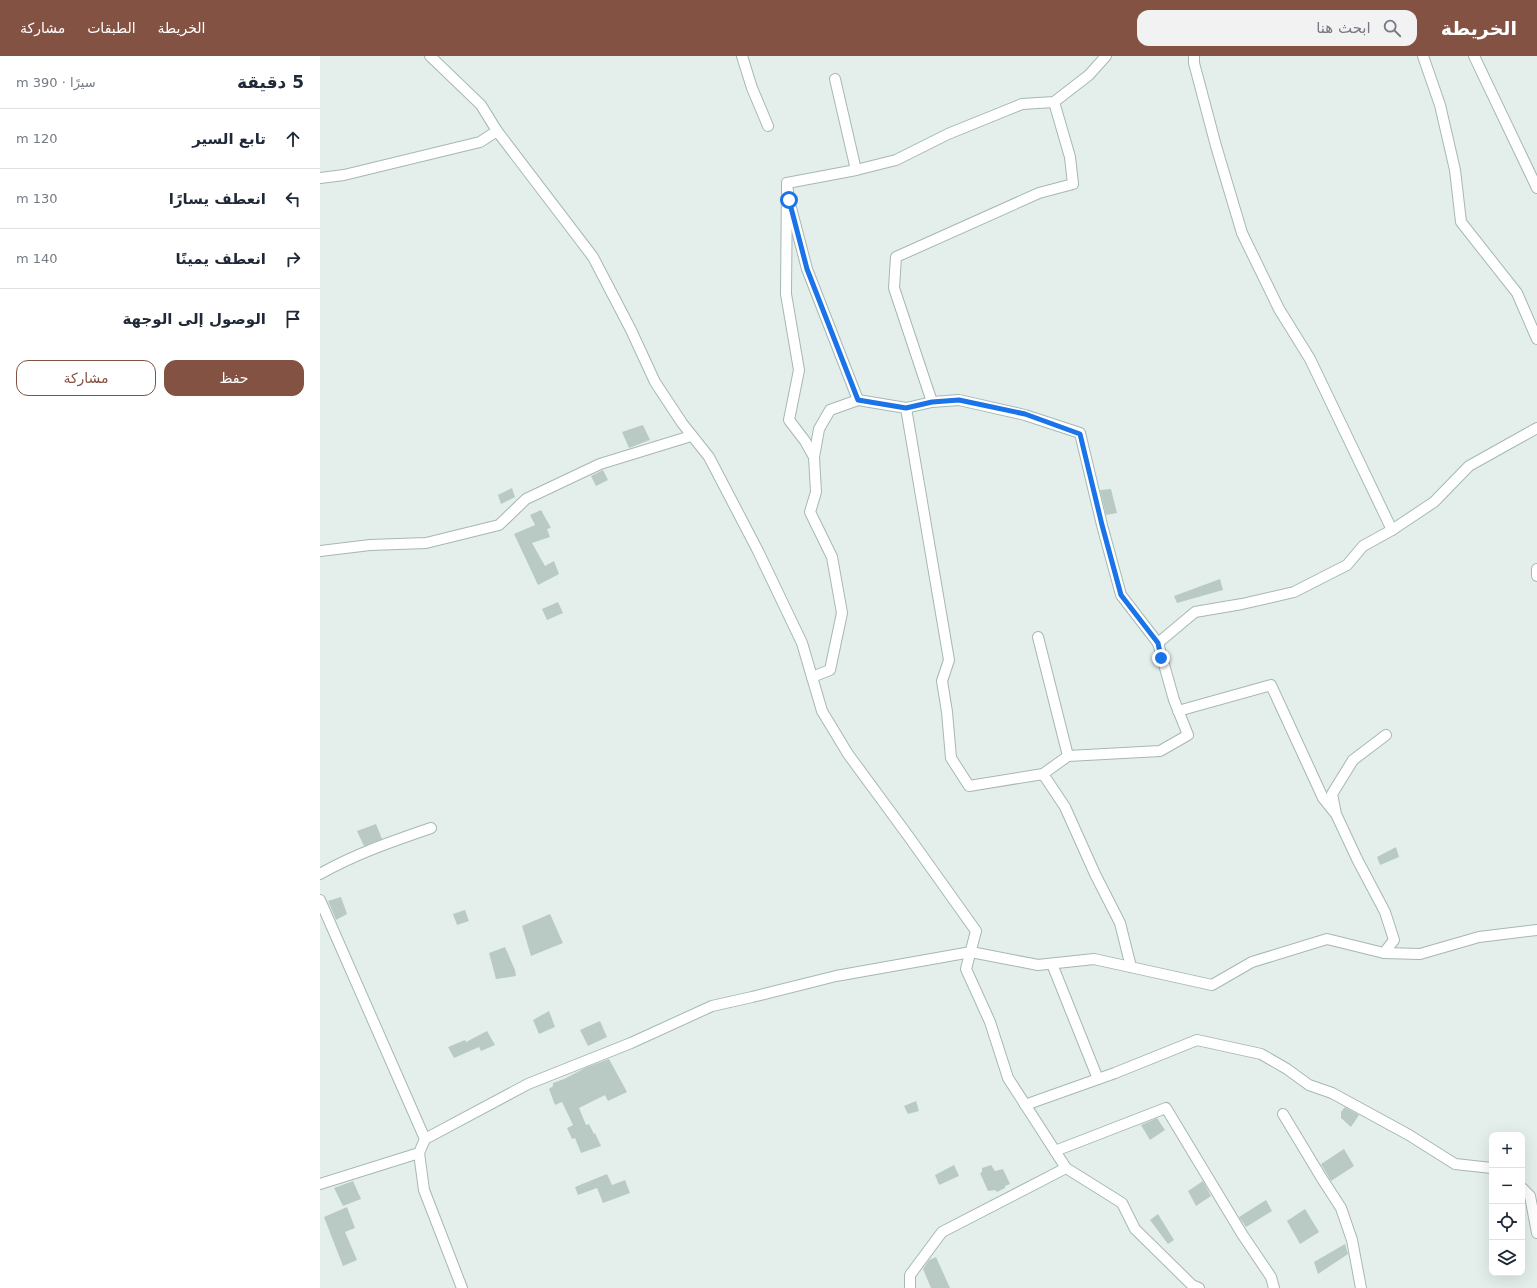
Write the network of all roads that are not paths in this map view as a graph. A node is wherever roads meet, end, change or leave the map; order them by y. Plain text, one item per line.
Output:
1 (430, 56) edge
2 (742, 56) edge
3 (1106, 56) edge
4 (1194, 56) edge
5 (1423, 56) edge
6 (1474, 56) edge
7 (835, 79) dead end
8 (1054, 102) junction
9 (768, 126) dead end
10 (497, 131) junction
11 (856, 170) junction
12 (320, 178) edge
13 (787, 184) junction
14 (1537, 188) edge
15 (1537, 339) edge
16 (858, 400) junction
17 (932, 402) junction
18 (906, 408) junction
19 (1537, 428) edge
20 (692, 436) junction
21 (814, 457) junction
22 (1392, 530) junction
23 (320, 552) edge
24 (1537, 568) edge
25 (1537, 576) edge
26 (1038, 638) dead end
27 (1158, 643) junction
28 (812, 677) junction
29 (1178, 711) junction
30 (1386, 735) dead end
31 (1068, 756) junction
32 (1043, 774) junction
33 (1336, 814) junction
34 (431, 828) dead end
35 (320, 874) edge
36 (320, 900) edge
37 (1537, 930) edge
38 (971, 952) junction
39 (1384, 953) junction
40 (1052, 964) junction
41 (1131, 967) junction
42 (1098, 1079) junction
43 (1025, 1105) junction
44 (1283, 1114) dead end
45 (425, 1139) junction
46 (1055, 1152) junction
47 (419, 1153) junction
48 (1066, 1168) junction
49 (1489, 1168) edge
50 (320, 1184) edge
51 (1525, 1191) edge
52 (1537, 1233) edge
53 (462, 1288) edge
54 (910, 1288) edge
55 (1199, 1288) edge
56 (1274, 1288) edge
57 (1361, 1288) edge

1 - 10 street
2 - 9 street
3 - 8 street
4 - 22 street
5 - 15 street
6 - 14 street
7 - 11 street
8 - 11 street
8 - 17 street
10 - 12 street
10 - 20 street
11 - 13 street
13 - 16 street
13 - 21 street
16 - 18 street
16 - 21 street
17 - 18 street
17 - 27 street
18 - 32 street
19 - 22 street
20 - 23 street
20 - 28 street
21 - 28 street
22 - 27 street
24 - 25 street
26 - 31 street
27 - 29 street
28 - 38 street
29 - 31 street
29 - 33 street
30 - 33 street
31 - 32 street
32 - 41 street
33 - 39 street
34 - 35 street
36 - 45 street
37 - 39 street
38 - 40 street
38 - 43 street
38 - 45 street
39 - 41 street
40 - 41 street
40 - 42 street
42 - 43 street
42 - 49 street
43 - 46 street
44 - 57 street
45 - 47 street
46 - 48 street
46 - 56 street
47 - 50 street
47 - 53 street
48 - 54 street
48 - 55 street
51 - 52 street

